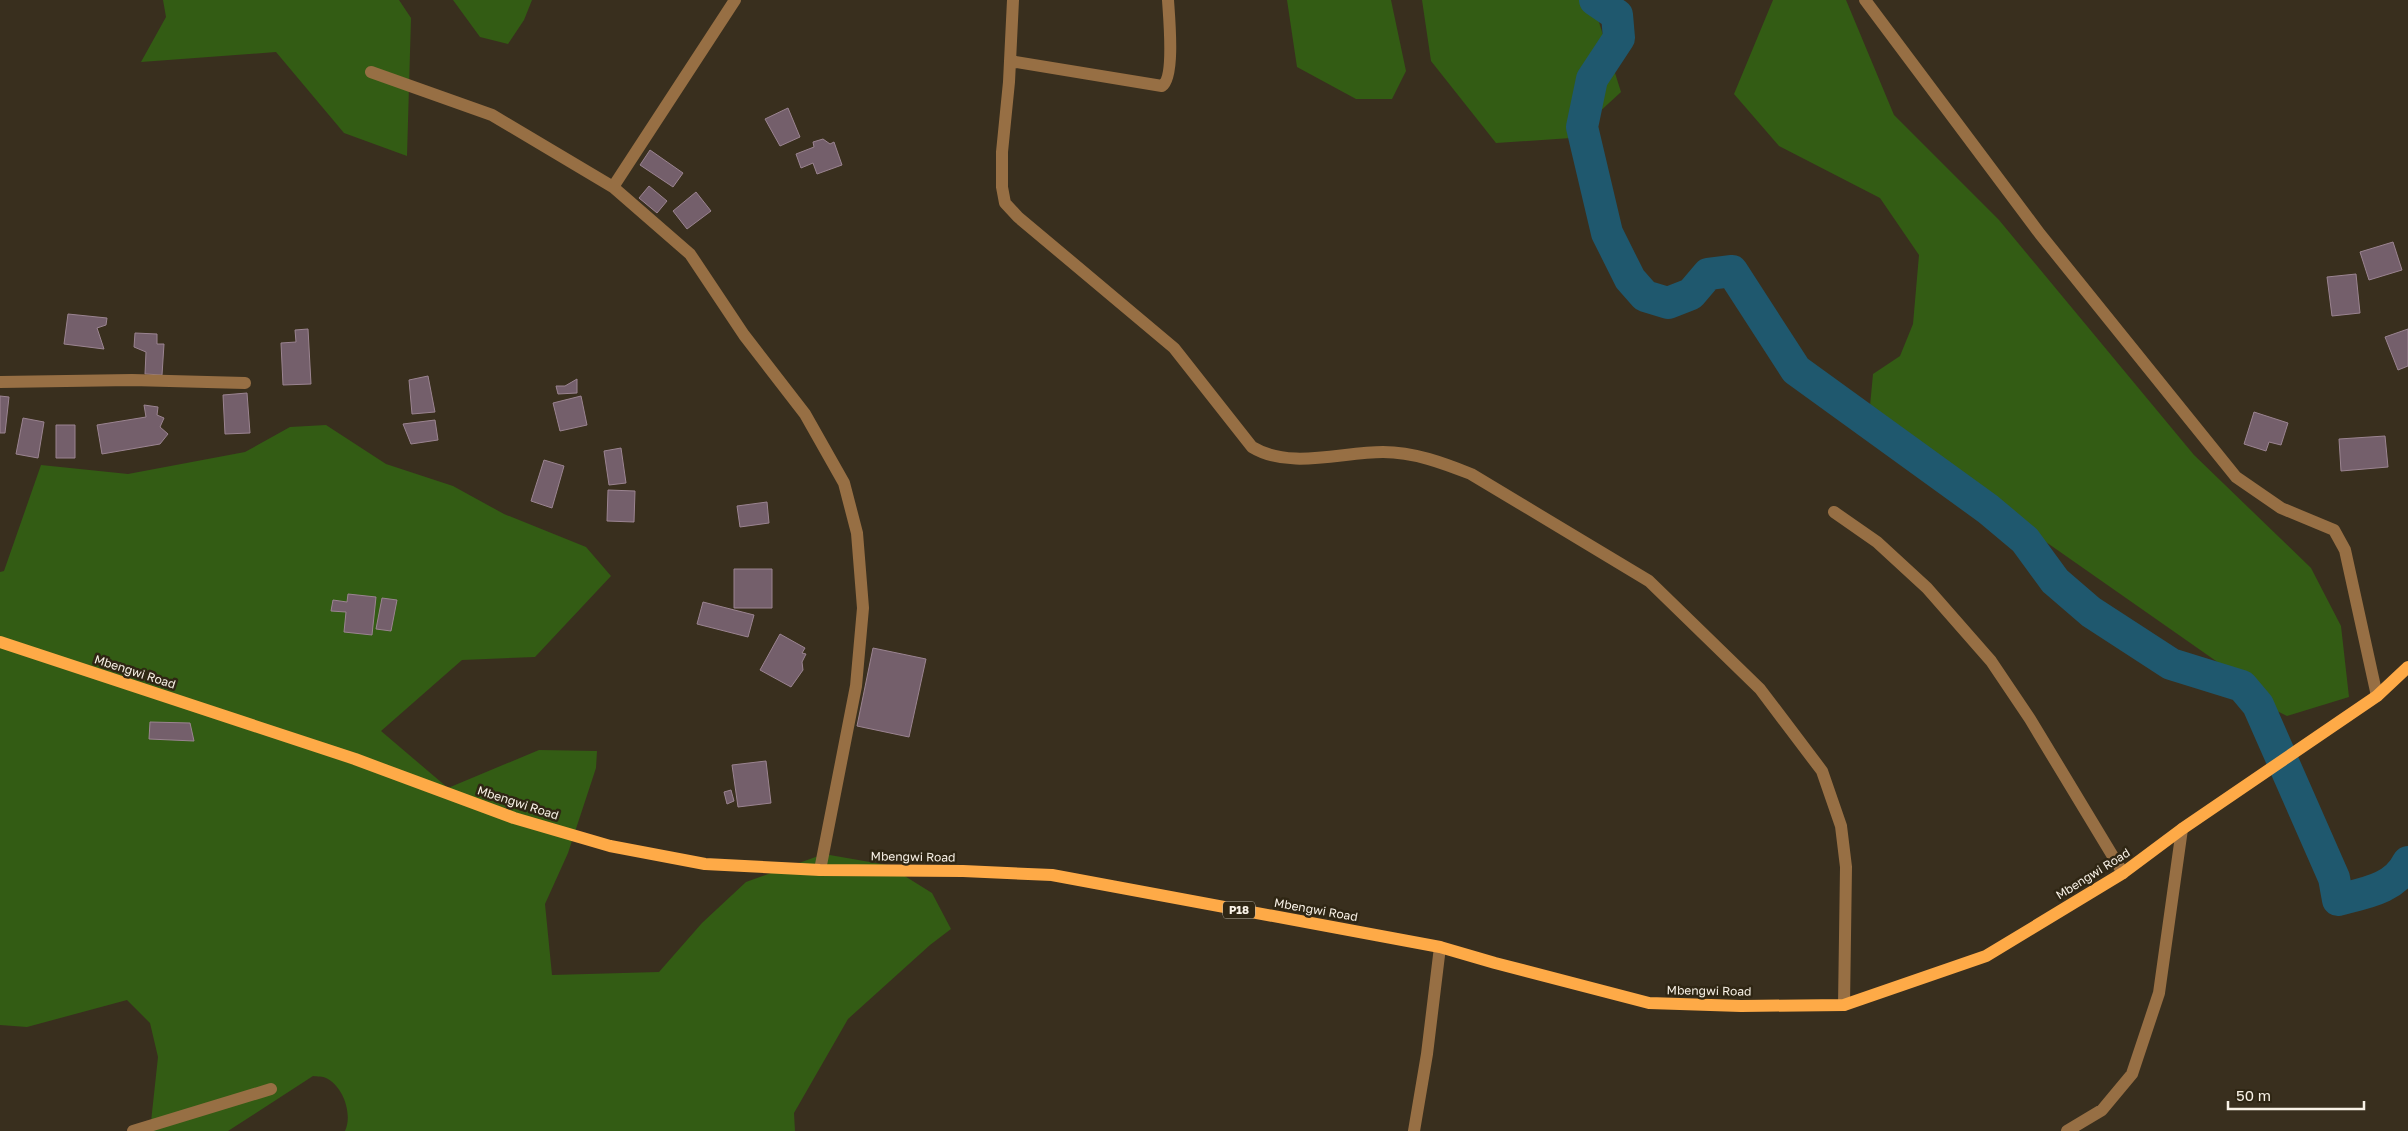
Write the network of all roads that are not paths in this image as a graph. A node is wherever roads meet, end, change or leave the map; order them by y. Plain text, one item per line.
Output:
1 (735, 0) edge
2 (1013, 0) edge
3 (1168, 0) edge
4 (1865, 0) edge
5 (1010, 61) junction
6 (371, 72) dead end
7 (613, 187) junction
8 (0, 382) edge
9 (245, 383) dead end
10 (1834, 512) dead end
11 (0, 642) edge
12 (2408, 667) edge
13 (2377, 696) junction
14 (2182, 829) junction
15 (820, 870) junction
16 (2123, 873) junction
17 (1440, 947) junction
18 (1844, 1004) junction
19 (271, 1089) dead end
20 (133, 1131) edge
21 (1414, 1131) edge
22 (2067, 1131) edge

1 - 7 street
2 - 5 street
3 - 5 street
4 - 13 street
5 - 18 street
6 - 7 street
7 - 15 street
8 - 9 street
10 - 16 street
11 - 15 main road, Mbengwi Road / P18
12 - 13 main road, Mbengwi Road / P18
13 - 14 main road, Mbengwi Road / P18
14 - 16 main road, Mbengwi Road / P18
14 - 22 street
15 - 17 main road, Mbengwi Road / P18
16 - 18 main road, Mbengwi Road / P18
17 - 18 main road, Mbengwi Road / P18
17 - 21 street
19 - 20 street

